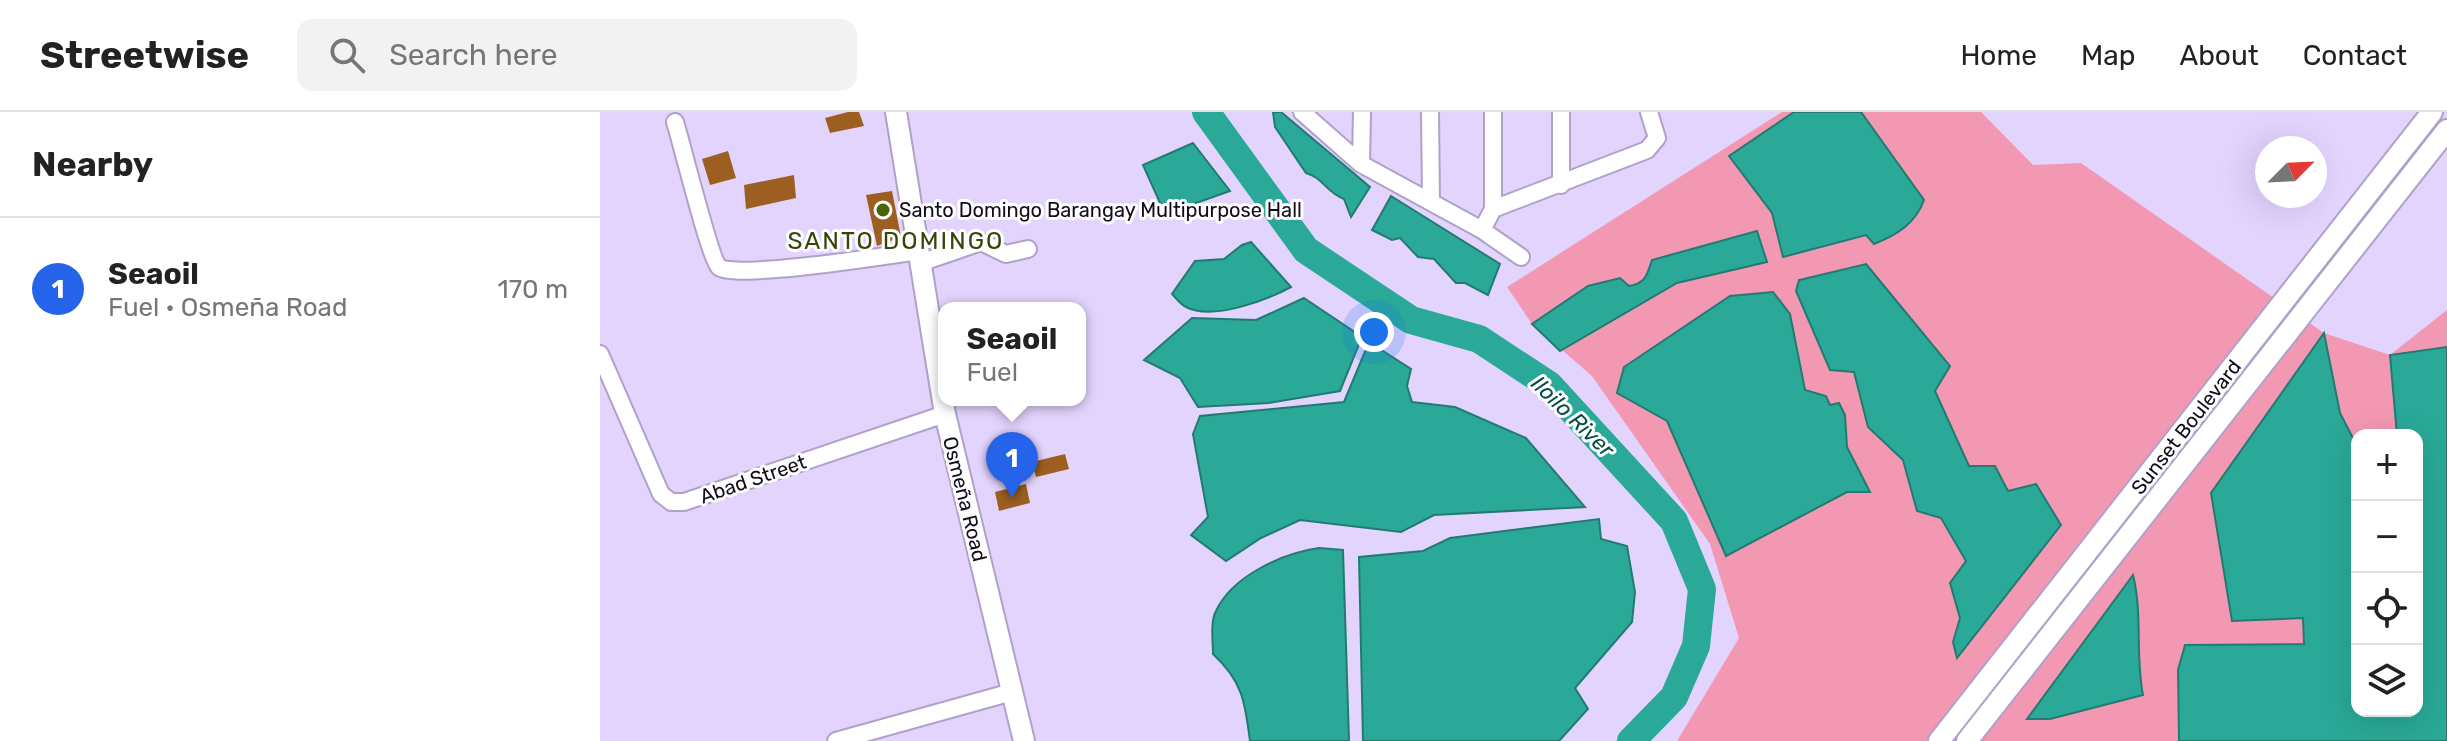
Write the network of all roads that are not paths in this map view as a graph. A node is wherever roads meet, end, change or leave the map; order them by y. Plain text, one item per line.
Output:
1 (896, 112) edge
2 (1362, 112) edge
3 (1430, 112) edge
4 (1493, 112) edge
5 (1561, 112) edge
6 (1649, 112) edge
7 (2432, 112) edge
8 (1305, 113) edge
9 (675, 122) dead end
10 (2447, 130) edge
11 (1361, 164) junction
12 (1561, 185) junction
13 (1431, 202) junction
14 (1493, 209) junction
15 (1482, 230) junction
16 (1028, 249) dead end
17 (919, 257) junction
18 (1521, 257) dead end
19 (600, 354) edge
20 (938, 372) edge
21 (944, 406) edge
22 (945, 414) junction
23 (1012, 692) junction
24 (1969, 702) junction
25 (1987, 716) junction
26 (836, 741) edge
27 (1024, 741) edge
28 (1939, 741) edge
29 (1967, 741) edge

1 - 17 main road, Osmeña Road
2 - 11 street
3 - 13 street
4 - 14 street
5 - 12 street
6 - 12 street
7 - 24 main road, Sunset Boulevard
8 - 11 street
9 - 17 street
10 - 25 main road, Sunset Boulevard
11 - 13 street
12 - 14 street
13 - 15 street
14 - 15 street
15 - 18 street
16 - 17 street
17 - 20 main road, Osmeña Road
19 - 22 street, Abad Street
21 - 22 main road, Osmeña Road
22 - 23 main road, Osmeña Road
23 - 26 street
23 - 27 main road, Osmeña Road
24 - 25 main road
24 - 28 main road, Sunset Boulevard
25 - 29 main road, Sunset Boulevard

